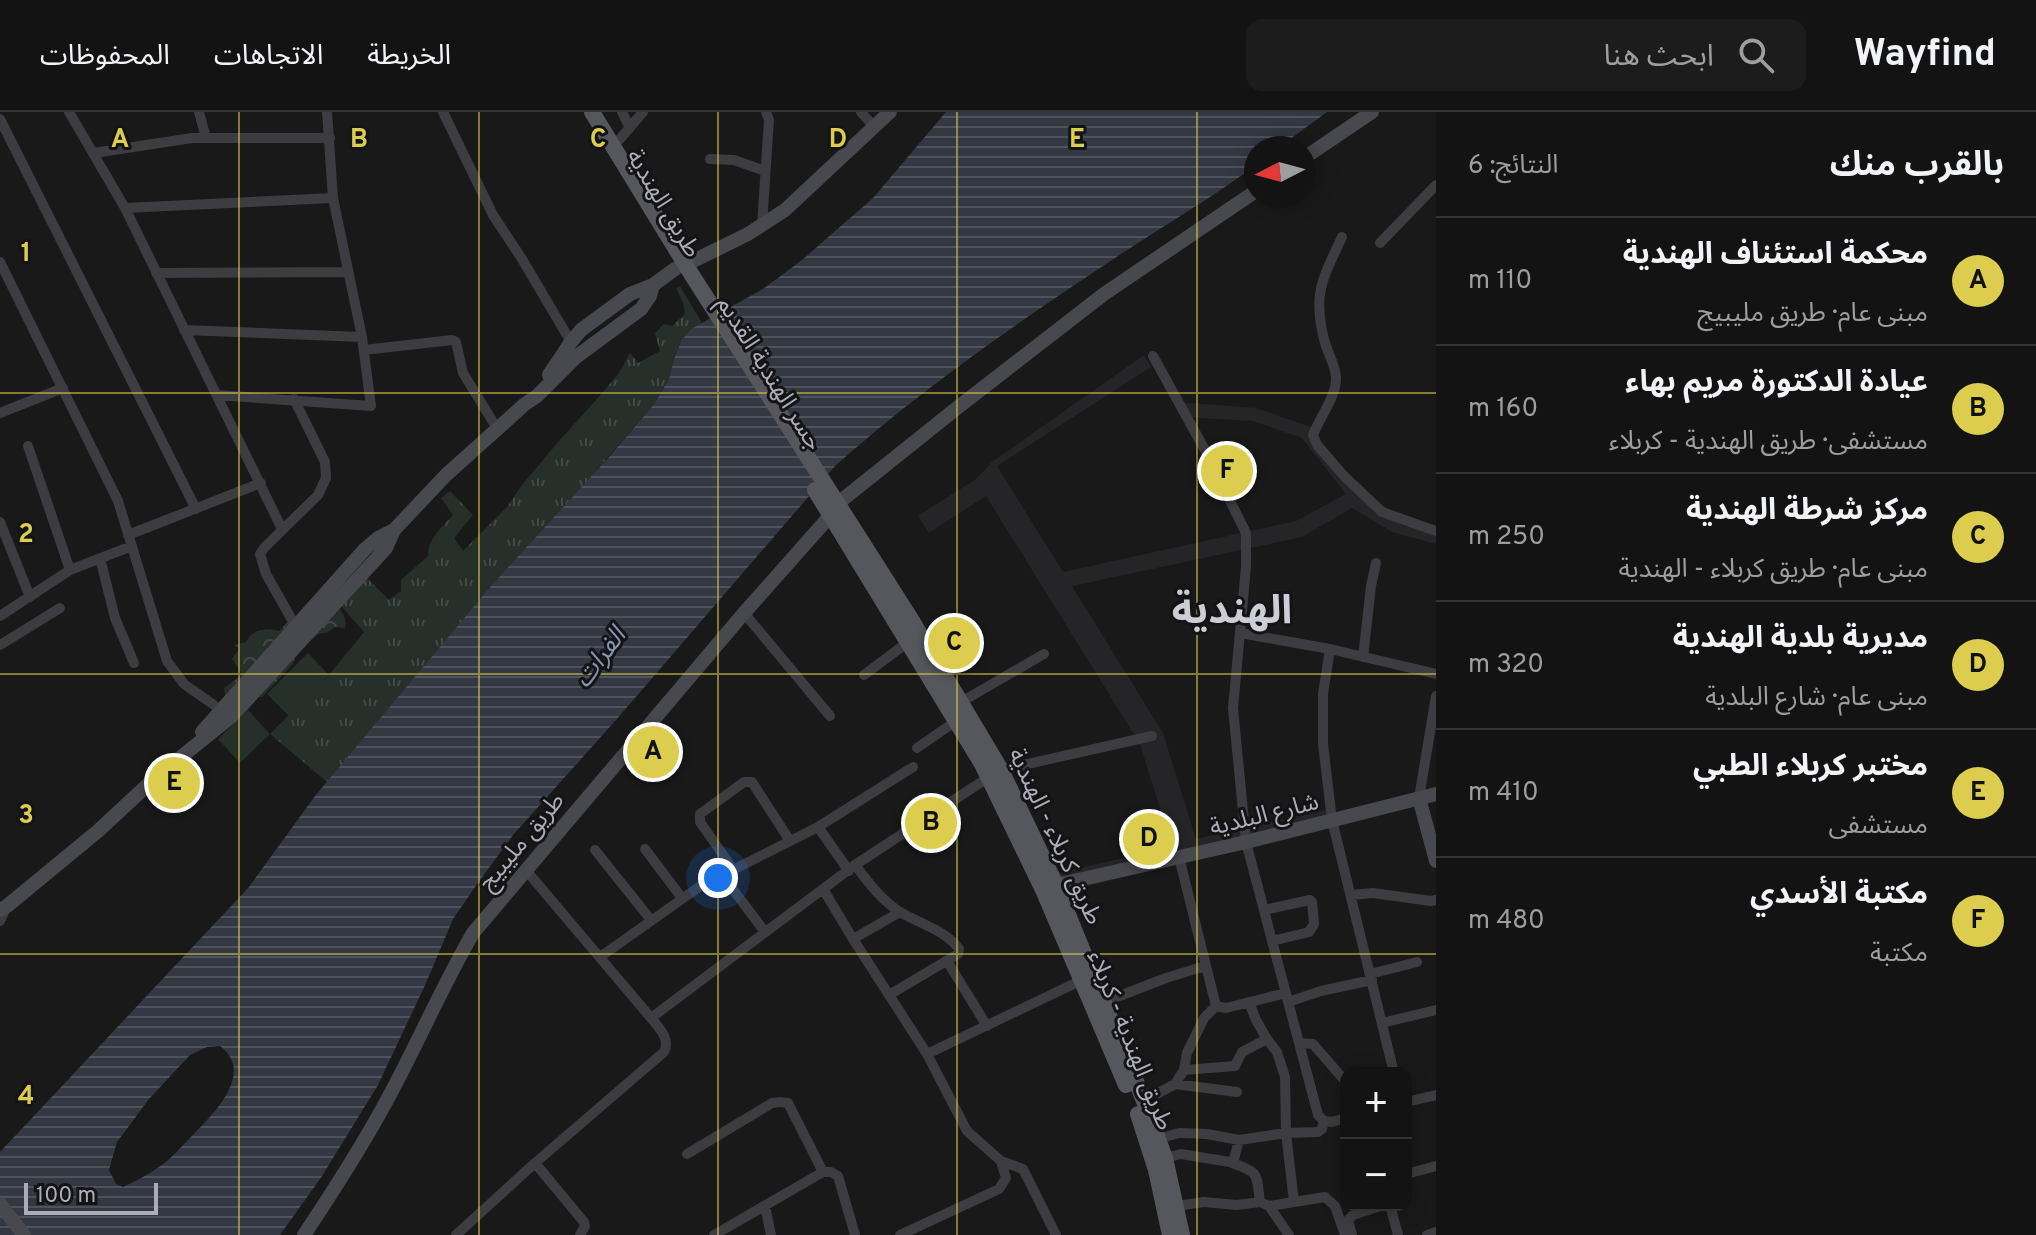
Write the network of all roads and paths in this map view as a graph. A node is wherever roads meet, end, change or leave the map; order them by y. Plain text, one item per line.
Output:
1 (69, 112) edge
2 (199, 112) edge
3 (327, 112) edge
4 (443, 112) edge
5 (580, 112) edge
6 (592, 112) edge
7 (622, 112) edge
8 (643, 112) edge
9 (766, 112) edge
10 (861, 112) edge
11 (890, 112) edge
12 (1372, 112) edge
13 (0, 119) edge
14 (874, 127) junction
15 (630, 128) junction
16 (206, 138) junction
17 (330, 138) junction
18 (614, 146) junction
19 (1316, 150) edge
20 (94, 153) junction
21 (710, 159) dead end
22 (765, 171) junction
23 (1436, 185) edge
24 (333, 198) junction
25 (1244, 199) edge
26 (125, 208) junction
27 (762, 225) junction
28 (1342, 237) dead end
29 (1380, 243) dead end
30 (0, 262) edge
31 (683, 271) junction
32 (348, 272) junction
33 (156, 273) junction
34 (653, 285) junction
35 (184, 330) junction
36 (362, 337) junction
37 (571, 342) junction
38 (364, 350) junction
39 (1153, 356) dead end
40 (63, 388) junction
41 (217, 395) junction
42 (294, 399) junction
43 (525, 404) junction
44 (0, 413) edge
45 (498, 430) junction
46 (28, 446) dead end
47 (261, 483) junction
48 (821, 490) joint
49 (196, 509) junction
50 (834, 510) junction
51 (0, 522) edge
52 (282, 529) junction
53 (394, 530) junction
54 (1436, 531) edge
55 (130, 541) junction
56 (100, 558) junction
57 (1376, 563) dead end
58 (70, 570) junction
59 (30, 597) junction
60 (60, 608) dead end
61 (744, 613) junction
62 (0, 616) edge
63 (296, 627) junction
64 (1240, 633) junction
65 (908, 642) junction
66 (0, 645) edge
67 (1330, 649) junction
68 (1044, 654) dead end
69 (1363, 657) junction
70 (134, 663) dead end
71 (1436, 674) edge
72 (864, 675) dead end
73 (1436, 696) edge
74 (961, 702) junction
75 (221, 710) junction
76 (830, 716) dead end
77 (956, 721) junction
78 (1433, 728) edge
79 (1152, 736) dead end
80 (917, 748) dead end
81 (178, 760) junction
82 (913, 767) dead end
83 (995, 774) junction
84 (1436, 794) edge
85 (1419, 798) junction
86 (1332, 820) junction
87 (818, 827) junction
88 (790, 841) junction
89 (1246, 842) junction
90 (645, 849) dead end
91 (595, 850) dead end
92 (1179, 857) junction
93 (1436, 861) edge
94 (852, 868) junction
95 (525, 869) junction
96 (733, 869) junction
97 (722, 875) junction
98 (1056, 885) junction
99 (823, 889) junction
100 (1351, 895) junction
101 (682, 898) junction
102 (1436, 900) edge
103 (4, 908) edge
104 (1264, 910) junction
105 (900, 912) junction
106 (651, 920) junction
107 (0, 921) edge
108 (765, 932) junction
109 (853, 939) junction
110 (1272, 941) junction
111 (600, 957) junction
112 (947, 961) junction
113 (1417, 962) dead end
114 (1205, 966) junction
115 (1371, 977) junction
116 (1082, 980) junction
117 (889, 995) junction
118 (1287, 997) junction
119 (1104, 1002) junction
120 (1249, 1002) junction
121 (1216, 1006) junction
122 (1436, 1010) edge
123 (651, 1018) junction
124 (1382, 1023) junction
125 (987, 1026) junction
126 (1267, 1039) junction
127 (1299, 1043) junction
128 (927, 1054) junction
129 (1393, 1067) edge
130 (1184, 1070) junction
131 (1340, 1075) edge
132 (1175, 1084) junction
133 (1237, 1092) dead end
134 (1436, 1095) edge
135 (1144, 1101) junction
136 (1412, 1101) edge
137 (1340, 1120) edge
138 (1324, 1121) junction
139 (1286, 1133) junction
140 (1158, 1139) junction
141 (1239, 1140) junction
142 (687, 1154) dead end
143 (1165, 1158) junction
144 (1001, 1161) junction
145 (1230, 1162) junction
146 (535, 1163) junction
147 (1436, 1166) edge
148 (823, 1172) junction
149 (1412, 1172) edge
150 (1294, 1202) junction
151 (0, 1204) edge
152 (1265, 1204) junction
153 (765, 1206) junction
154 (1177, 1206) junction
155 (1365, 1211) edge
156 (1392, 1211) edge
157 (737, 1229) edge
158 (1436, 1232) edge
159 (1346, 1233) edge
160 (24, 1235) edge
161 (304, 1235) edge
162 (456, 1235) edge
163 (580, 1235) edge
164 (714, 1235) edge
165 (771, 1235) edge
166 (855, 1235) edge
167 (900, 1235) edge
168 (1056, 1235) edge
169 (1170, 1235) edge
170 (1182, 1235) edge
171 (1289, 1235) edge
172 (1398, 1235) edge
173 (1427, 1235) edge

1 - 20 street
2 - 16 street
3 - 17 street
4 - 37 street
5 - 31 main road, طريق الهندية
6 - 18 main road, طريق الهندية
7 - 15 street
8 - 15 street
9 - 22 street
10 - 14 street
11 - 14 street
12 - 19 street
13 - 49 street
14 - 27 street
15 - 18 street
16 - 17 street
16 - 20 street
17 - 24 street
18 - 31 main road, طريق الهندية
20 - 26 street
21 - 22 street
22 - 27 street
23 - 29 street
24 - 26 street
24 - 32 street
25 - 50 street, طريق مليبيج
26 - 33 street
27 - 31 street
28 - 54 street
30 - 40 street
31 - 34 street
31 - 48 main road, جسر الهندية القديم
32 - 33 street
32 - 36 street
33 - 35 street
34 - 37 street
34 - 43 street
35 - 36 street
35 - 41 street
36 - 38 street
37 - 43 street
38 - 42 street
38 - 45 street
39 - 64 street
40 - 44 street
40 - 55 street
41 - 42 street
41 - 47 street
42 - 52 street
43 - 45 street
45 - 53 street
46 - 58 street
47 - 49 street
47 - 52 street
48 - 50 main road, طريق كربلاء - الهندية
49 - 55 street
50 - 61 street, طريق مليبيج
50 - 65 main road, طريق الهندية - كربلاء
50 - 74 main road, طريق كربلاء - الهندية
51 - 59 street
52 - 63 street
53 - 63 street
53 - 81 street
55 - 56 street
55 - 75 street
56 - 58 street
56 - 70 street
57 - 69 street
58 - 59 street
59 - 62 street
60 - 66 street
61 - 76 street
61 - 95 street, طريق مليبيج
63 - 75 street
64 - 67 street
64 - 89 street
65 - 72 street
65 - 77 main road, طريق الهندية - كربلاء
67 - 69 street
67 - 86 street
68 - 74 street
69 - 71 street
73 - 78 street
74 - 83 main road, طريق كربلاء - الهندية
75 - 81 street
77 - 80 street
77 - 83 main road, طريق الهندية - كربلاء
78 - 85 street
79 - 83 street
81 - 103 street
82 - 87 street
83 - 94 street
83 - 98 main road, طريق كربلاء - الهندية
83 - 116 main road, طريق الهندية - كربلاء
84 - 85 street, شارع البلدية
85 - 86 street, شارع البلدية
85 - 93 street
86 - 89 street, شارع البلدية
86 - 100 street
87 - 88 street
87 - 94 street
88 - 96 street
88 - 96 street
89 - 92 street, شارع البلدية
89 - 104 street
90 - 101 street
91 - 106 street
92 - 98 street, شارع البلدية
92 - 114 street
94 - 99 street
94 - 105 street
95 - 111 street
95 - 161 street, طريق مليبيج
96 - 97 street
97 - 101 street
97 - 108 street
98 - 119 main road, طريق كربلاء - الهندية
99 - 108 street
99 - 109 street
100 - 102 street
100 - 115 street
101 - 106 street
103 - 107 street
104 - 110 street
104 - 110 street
105 - 109 street
105 - 112 street
106 - 111 street
108 - 123 street
109 - 117 street
110 - 118 street
111 - 123 street
112 - 117 street
112 - 125 street
113 - 115 street
114 - 119 street
114 - 121 street
115 - 118 street
115 - 124 street
116 - 125 street
116 - 169 main road, طريق الهندية - كربلاء
117 - 128 street
118 - 120 street
118 - 127 street
119 - 135 main road, طريق كربلاء - الهندية
120 - 121 street
120 - 126 street
121 - 130 street
122 - 124 street
123 - 146 street
124 - 129 street
125 - 128 street
126 - 130 street
126 - 139 street
127 - 131 street
127 - 138 street
128 - 144 street
130 - 132 street
132 - 133 street
132 - 135 street
134 - 136 street
135 - 140 main road, طريق كربلاء - الهندية
137 - 138 street
138 - 139 street
139 - 141 street
139 - 150 street
140 - 141 street
140 - 143 main road, طريق كربلاء - الهندية
141 - 145 street
142 - 148 street
143 - 145 street
143 - 154 main road, طريق كربلاء - الهندية
144 - 167 street
144 - 168 street
145 - 152 street
146 - 162 street
146 - 163 street
147 - 149 street
148 - 153 street
148 - 166 street
150 - 152 street
150 - 159 street
151 - 160 street
152 - 154 street
152 - 171 street
153 - 157 street
153 - 165 street
154 - 170 main road, طريق كربلاء - الهندية
155 - 159 street
156 - 172 street
157 - 164 street
158 - 173 street

